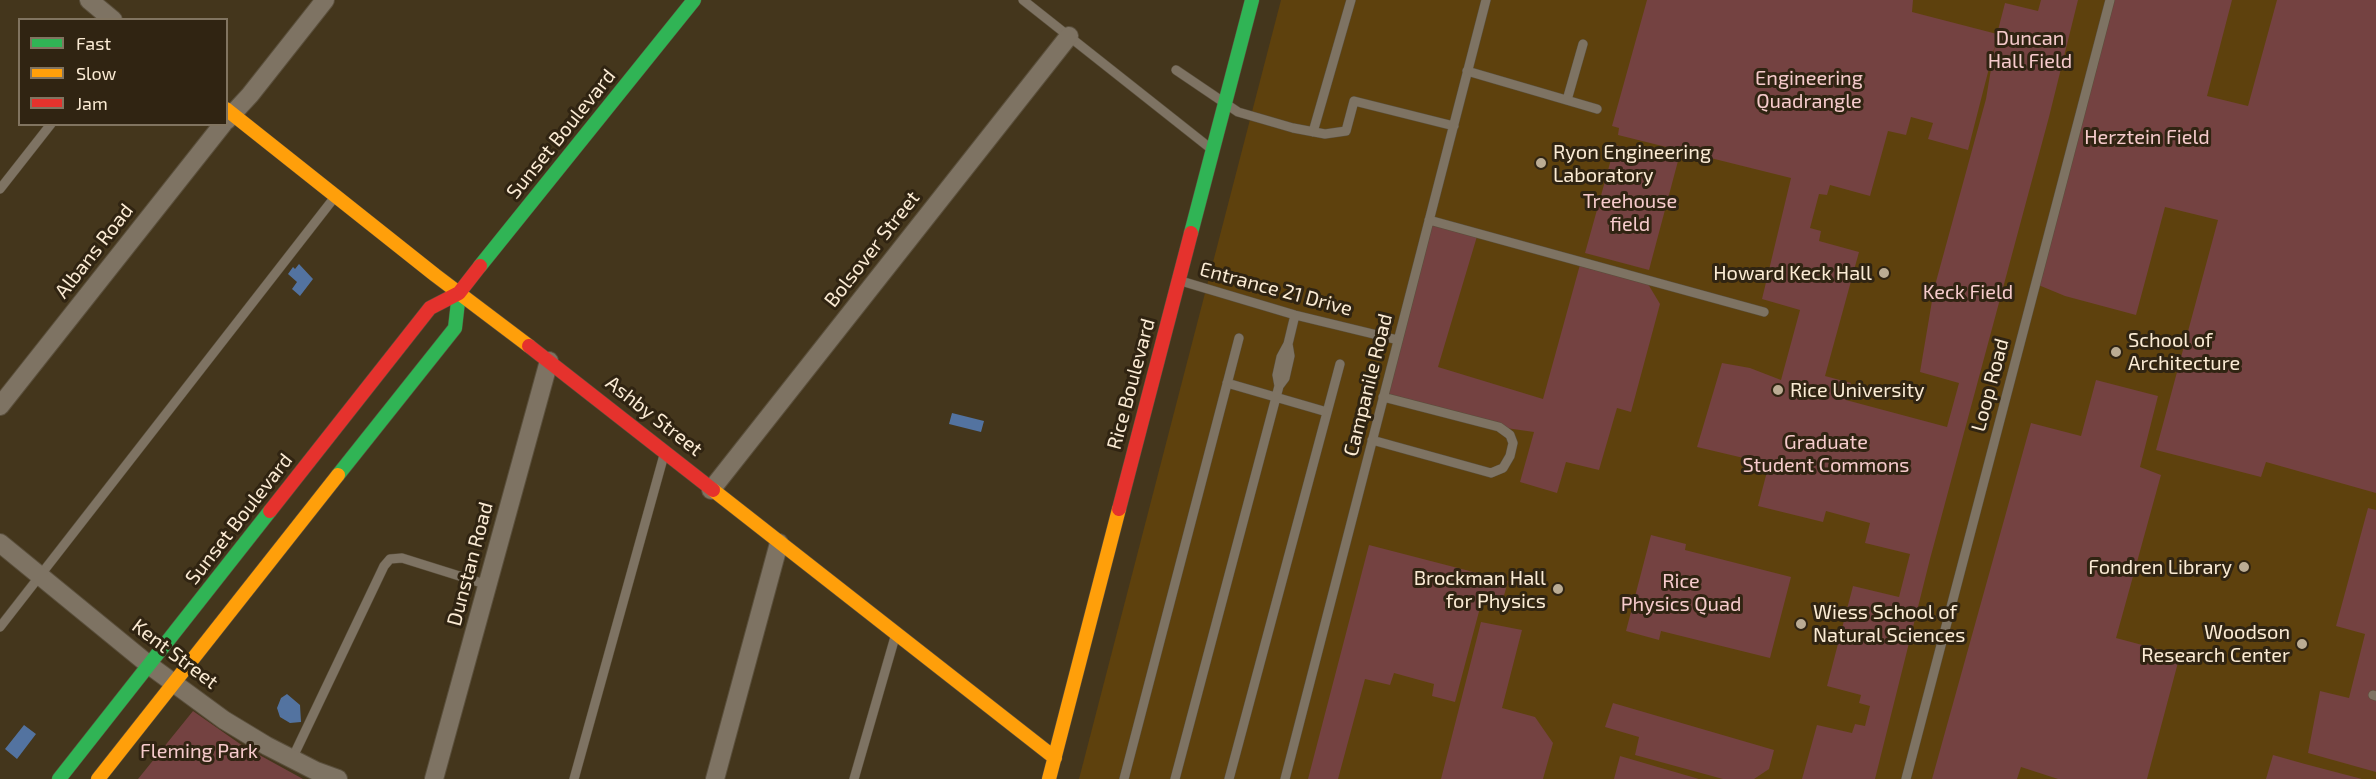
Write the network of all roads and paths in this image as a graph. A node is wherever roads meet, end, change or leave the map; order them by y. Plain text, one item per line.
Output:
1 (88, 0) edge
2 (325, 0) edge
3 (694, 0) edge
4 (1023, 0) edge
5 (1252, 0) edge
6 (1351, 0) edge
7 (1486, 0) edge
8 (2110, 0) edge
9 (110, 18) edge
10 (1069, 36) junction
11 (1583, 44) dead end
12 (1176, 70) dead end
13 (1467, 71) junction
14 (1567, 100) junction
15 (1224, 102) junction
16 (1597, 109) dead end
17 (228, 116) edge
18 (228, 118) edge
19 (49, 126) edge
20 (220, 126) edge
21 (1454, 126) junction
22 (1313, 132) junction
23 (1212, 149) junction
24 (0, 189) edge
25 (336, 196) junction
26 (1429, 220) junction
27 (1178, 280) junction
28 (459, 293) junction
29 (1764, 312) dead end
30 (1295, 315) junction
31 (1239, 338) dead end
32 (1398, 340) junction
33 (549, 361) junction
34 (1340, 364) dead end
35 (1227, 383) junction
36 (1383, 397) junction
37 (1276, 398) junction
38 (0, 406) edge
39 (1327, 412) junction
40 (1372, 440) junction
41 (665, 453) junction
42 (711, 490) junction
43 (0, 543) edge
44 (779, 543) junction
45 (41, 575) junction
46 (488, 585) junction
47 (0, 627) edge
48 (896, 634) junction
49 (149, 665) junction
50 (174, 683) junction
51 (1055, 758) junction
52 (292, 759) junction
53 (59, 779) edge
54 (98, 779) edge
55 (338, 779) edge
56 (434, 779) edge
57 (574, 779) edge
58 (715, 779) edge
59 (854, 779) edge
60 (1049, 779) edge
61 (1124, 779) edge
62 (1175, 779) edge
63 (1230, 779) edge
64 (1285, 779) edge
65 (1906, 779) edge

1 - 9 street
2 - 17 street, Albans Road
3 - 28 street, Sunset Boulevard
4 - 10 lane
5 - 15 street, Rice Boulevard
6 - 22 lane
7 - 13 lane, Campanile Road
8 - 65 lane, Loop Road
10 - 23 lane
10 - 42 street, Bolsover Street
11 - 14 lane
12 - 15 lane
13 - 14 lane
13 - 21 lane, Campanile Road
14 - 16 lane
15 - 22 lane
15 - 23 street, Rice Boulevard
18 - 25 street, Ashby Street
19 - 24 lane
20 - 38 street, Albans Road
21 - 22 lane
21 - 26 lane, Campanile Road
23 - 27 street, Rice Boulevard
25 - 28 street, Ashby Street
25 - 45 lane
26 - 29 lane
26 - 32 lane, Campanile Road
27 - 30 lane, Entrance 21 Drive
27 - 51 street, Rice Boulevard
28 - 33 street, Ashby Street
28 - 49 street, Sunset Boulevard
28 - 50 street
30 - 32 lane, Entrance 21 Drive
30 - 37 lane
31 - 35 lane
32 - 36 lane, Campanile Road
33 - 41 street, Ashby Street
33 - 46 street, Dunstan Road
34 - 39 lane
35 - 37 lane
35 - 61 lane
36 - 40 lane, Campanile Road
36 - 40 lane
37 - 39 lane
37 - 62 lane
39 - 63 lane
40 - 64 lane, Campanile Road
41 - 42 street, Ashby Street
41 - 57 lane
42 - 44 street, Ashby Street
43 - 45 street, Kent Street
44 - 48 street, Ashby Street
44 - 58 street
45 - 47 lane
45 - 49 street, Kent Street
46 - 52 lane
46 - 56 street, Dunstan Road
48 - 51 street, Ashby Street
48 - 59 lane
49 - 50 street, Kent Street
49 - 53 street, Sunset Boulevard
50 - 52 street, Kent Street
50 - 54 street
51 - 60 street, Rice Boulevard
52 - 55 street, Kent Street

